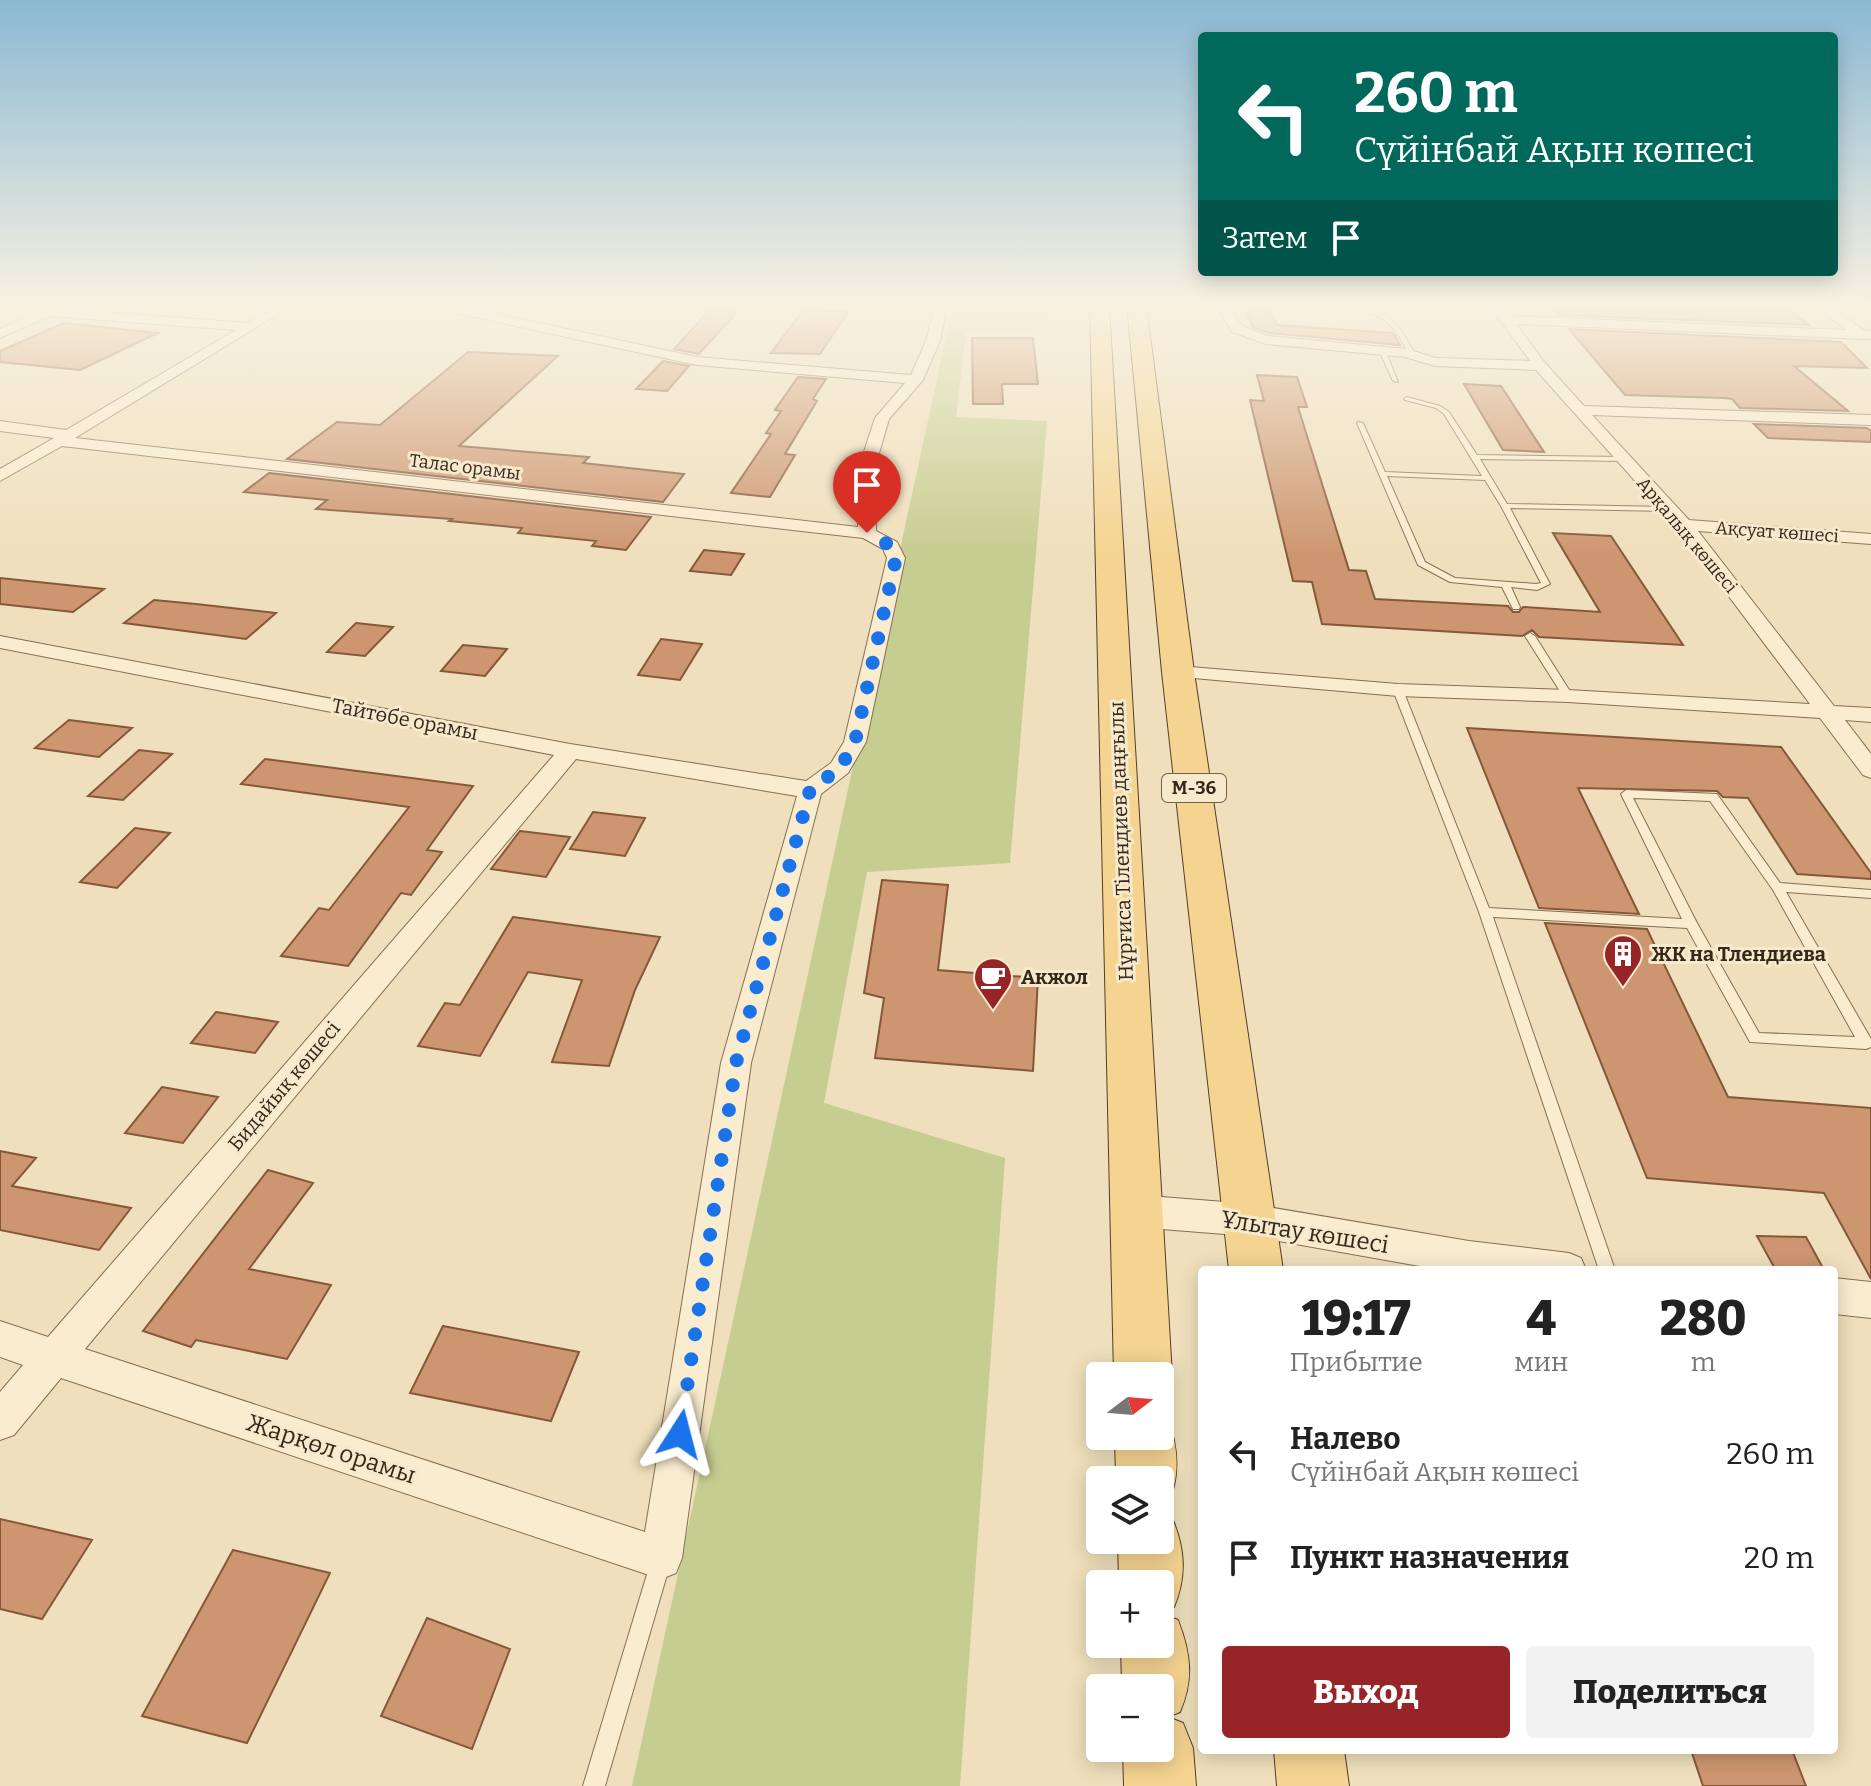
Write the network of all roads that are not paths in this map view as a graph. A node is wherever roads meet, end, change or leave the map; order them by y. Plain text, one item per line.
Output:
1 (148, 388) edge
2 (909, 388) edge
3 (1102, 388) edge
4 (1146, 388) edge
5 (1559, 388) edge
6 (1407, 399) dead end
7 (1578, 410) junction
8 (1871, 420) edge
9 (1360, 423) dead end
10 (0, 426) edge
11 (64, 438) junction
12 (1473, 457) junction
13 (1623, 459) junction
14 (1382, 474) junction
15 (0, 476) edge
16 (1486, 478) junction
17 (1505, 506) junction
18 (1668, 509) junction
19 (1684, 525) junction
20 (867, 533) junction
21 (1871, 539) edge
22 (1505, 584) junction
23 (1516, 607) dead end
24 (1530, 636) dead end
25 (0, 642) edge
26 (1178, 672) junction
27 (1398, 690) junction
28 (1568, 696) junction
29 (1826, 712) junction
30 (1871, 715) edge
31 (570, 751) junction
32 (1871, 770) edge
33 (810, 790) junction
34 (1777, 887) junction
35 (1871, 894) edge
36 (1485, 912) junction
37 (1691, 924) junction
38 (1136, 1211) junction
39 (1250, 1220) junction
40 (1256, 1266) edge
41 (1536, 1266) edge
42 (1606, 1266) edge
43 (1838, 1296) edge
44 (1871, 1300) edge
45 (0, 1339) edge
46 (53, 1357) junction
47 (1142, 1362) edge
48 (0, 1421) edge
49 (661, 1558) junction
50 (1309, 1754) edge
51 (1159, 1762) edge
52 (594, 1786) edge
53 (1160, 1786) edge
54 (1313, 1786) edge

1 - 11 street
2 - 20 street
3 - 38 main road, Нұрғиса Тілендиев даңғылы
4 - 26 main road, M-36
5 - 7 street, Арқалық көшесі
6 - 12 lane
7 - 8 street
7 - 13 street, Арқалық көшесі
9 - 14 lane
10 - 11 street, Талас орамы
11 - 15 street
11 - 20 street, Талас орамы
12 - 13 lane
12 - 16 lane
13 - 18 street, Арқалық көшесі
14 - 16 lane
14 - 22 lane
16 - 17 lane
17 - 18 lane
17 - 22 lane
18 - 19 street, Арқалық көшесі
19 - 21 street, Ақсуат көшесі
19 - 29 street, Арқалық көшесі
20 - 33 street
22 - 23 lane
24 - 28 lane
25 - 31 street, Тайтөбе орамы
26 - 27 street
26 - 39 main road, M-36
27 - 28 street
27 - 36 lane
28 - 29 street
29 - 30 street
29 - 32 street, Арқалық көшесі
31 - 33 street, Тайтөбе орамы
31 - 46 street, Бидайық көшесі
33 - 49 street
34 - 35 lane
34 - 37 lane
34 - 37 lane
36 - 37 lane
36 - 42 lane
38 - 39 street, Ұлытау көшесі
38 - 47 main road, Нұрғиса Тілендиев даңғылы
39 - 40 main road, M-36
39 - 41 street, Ұлытау көшесі
43 - 44 street
45 - 46 street, Жарқөл орамы
46 - 48 street, Бидайық көшесі
46 - 49 street, Жарқөл орамы
49 - 52 lane
50 - 54 main road
51 - 53 main road

